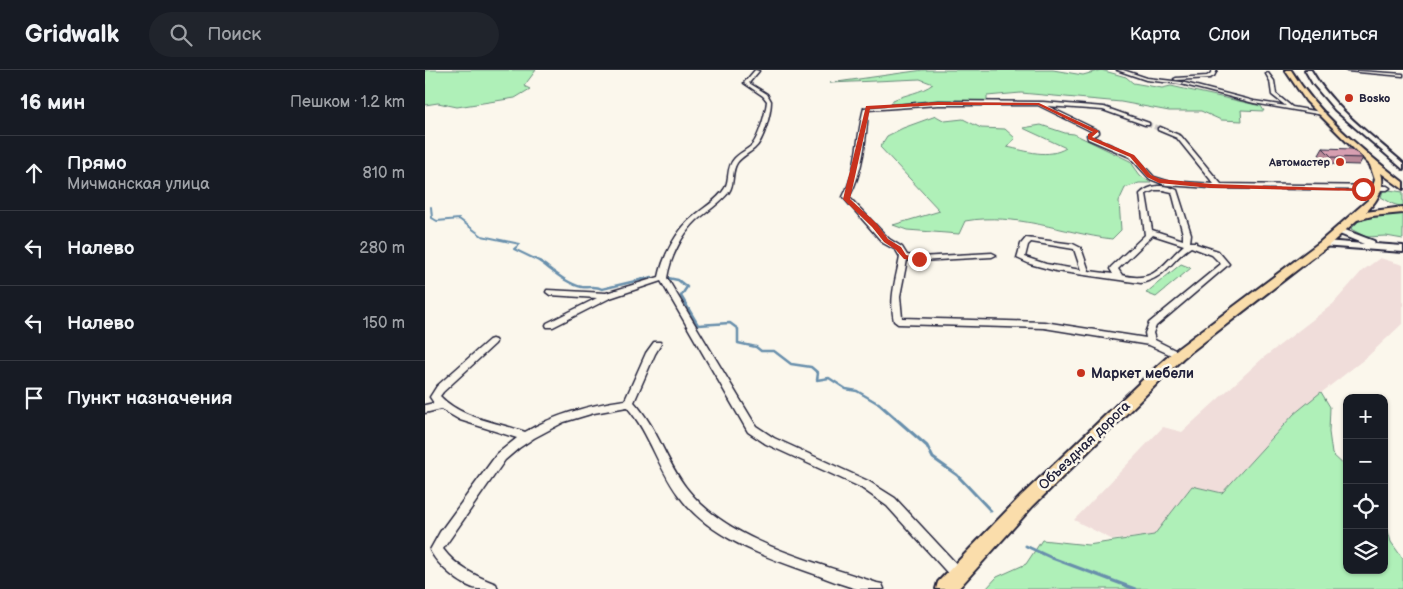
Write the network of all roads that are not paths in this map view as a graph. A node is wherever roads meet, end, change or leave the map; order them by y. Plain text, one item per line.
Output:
1 (1119, 70) edge
2 (1215, 70) edge
3 (1288, 70) edge
4 (1308, 70) edge
5 (1347, 70) edge
6 (757, 71) edge
7 (1267, 72) edge
8 (1403, 75) edge
9 (1158, 81) junction
10 (1039, 104) junction
11 (1301, 109) junction
12 (1323, 113) junction
13 (1147, 124) tunnel mouth
14 (1160, 129) tunnel mouth
15 (1368, 156) junction
16 (1403, 167) edge
17 (1219, 186) junction
18 (1403, 186) edge
19 (1380, 190) junction
20 (1403, 190) edge
21 (1403, 209) edge
22 (1353, 220) junction
23 (1149, 231) junction
24 (1340, 231) junction
25 (1189, 243) junction
26 (1323, 244) junction
27 (1382, 247) junction
28 (1403, 249) edge
29 (992, 255) dead end
30 (904, 257) junction
31 (1086, 273) junction
32 (1119, 277) junction
33 (663, 278) junction
34 (550, 292) dead end
35 (607, 296) junction
36 (550, 325) dead end
37 (492, 342) dead end
38 (1151, 342) junction
39 (657, 344) dead end
40 (1178, 355) junction
41 (629, 402) junction
42 (441, 405) junction
43 (425, 409) edge
44 (526, 437) junction
45 (958, 575) junction
46 (491, 589) edge
47 (877, 589) edge
48 (945, 589) edge

1 - 9 street
2 - 9 street
3 - 12 main road
4 - 16 street
5 - 8 street
6 - 33 street
7 - 11 street
9 - 11 street
10 - 13 street
10 - 17 street
10 - 30 street
11 - 12 street
12 - 15 main road
14 - 17 street
15 - 18 main road
15 - 19 main road
17 - 19 street
19 - 20 main road
19 - 21 main road
19 - 22 main road, Объездная дорога
21 - 22 main road
22 - 24 main road, Объездная дорога
23 - 25 street
23 - 25 street
23 - 32 street
24 - 26 main road, Объездная дорога
24 - 27 street
25 - 32 street
25 - 38 street
26 - 27 street
26 - 40 main road, Объездная дорога
27 - 28 street
29 - 30 street
30 - 38 street
31 - 31 street
31 - 32 street
33 - 35 street
33 - 45 street
34 - 35 street
35 - 36 street
37 - 42 street
38 - 40 street
39 - 41 street
40 - 45 main road, Объездная дорога
41 - 44 street
41 - 47 street
42 - 43 street
42 - 44 street
44 - 46 street
45 - 48 main road, Объездная дорога

